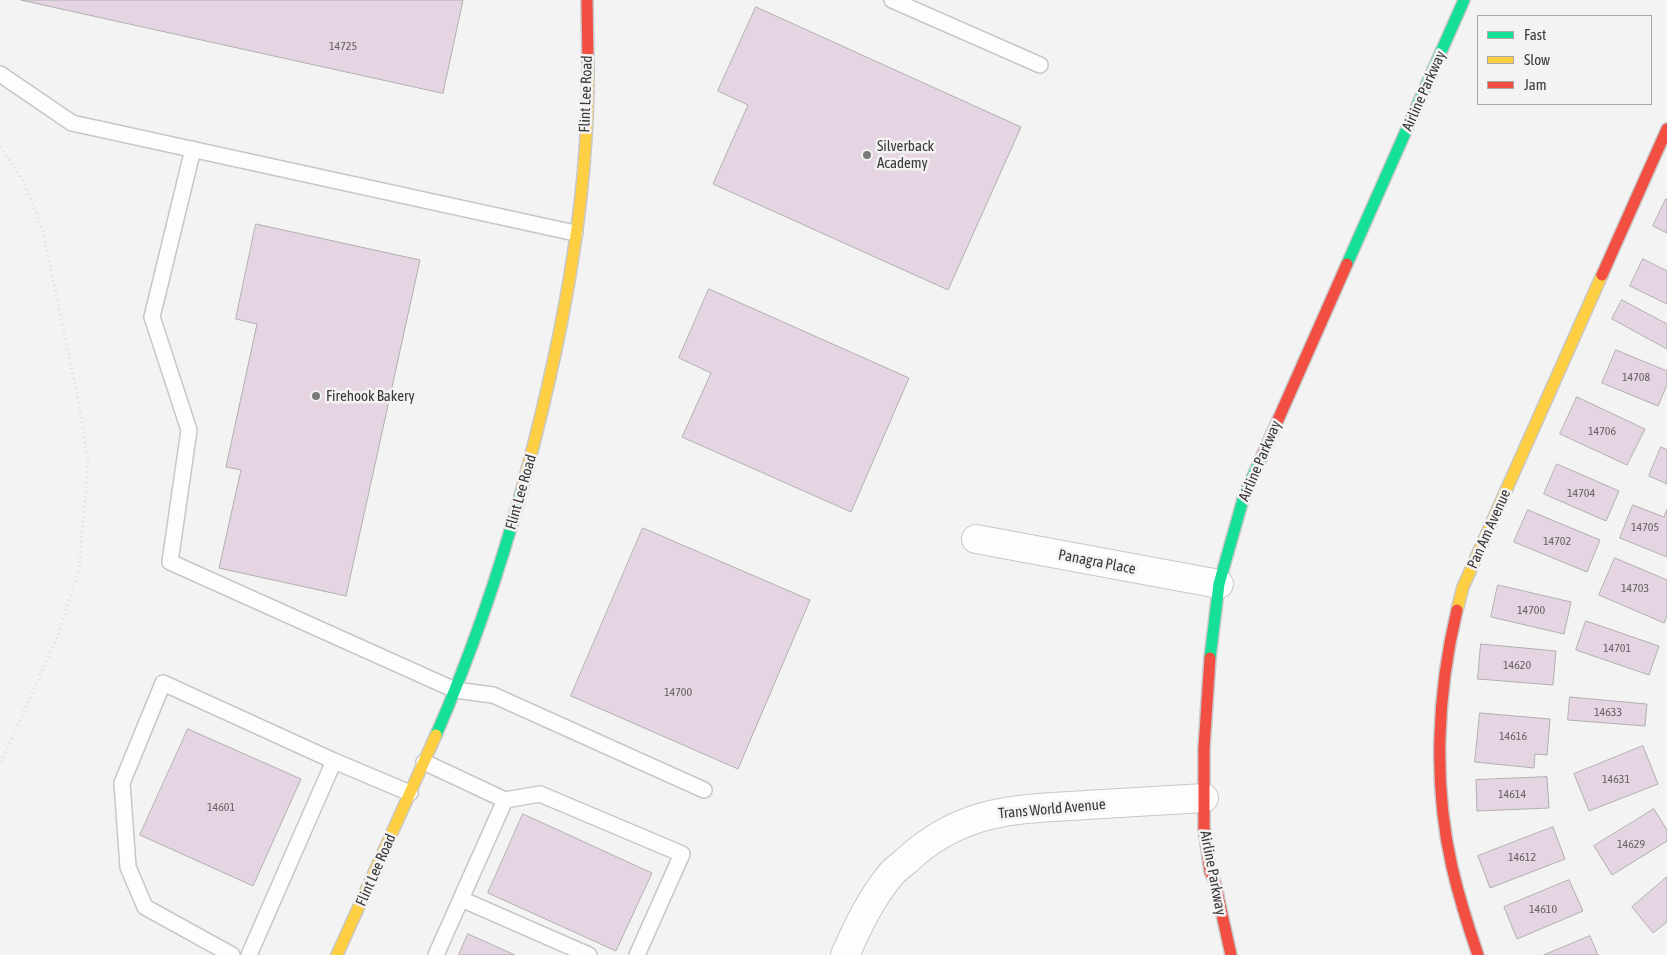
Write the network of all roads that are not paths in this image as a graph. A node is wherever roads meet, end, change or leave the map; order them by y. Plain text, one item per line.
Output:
1 (587, 0) edge
2 (892, 0) edge
3 (1464, 0) edge
4 (1040, 65) dead end
5 (0, 74) edge
6 (1667, 128) edge
7 (193, 149) junction
8 (575, 233) junction
9 (976, 539) dead end
10 (1219, 584) junction
11 (455, 690) junction
12 (334, 761) junction
13 (424, 762) junction
14 (704, 790) dead end
15 (410, 793) junction
16 (1204, 798) junction
17 (505, 800) junction
18 (461, 899) junction
19 (232, 955) edge
20 (249, 955) edge
21 (338, 955) edge
22 (436, 955) edge
23 (589, 955) edge
24 (637, 955) edge
25 (845, 955) edge
26 (1231, 955) edge
27 (1478, 955) edge

1 - 8 street, Flint Lee Road
2 - 4 lane
3 - 10 street, Airline Parkway
5 - 7 lane
6 - 27 street, Pan Am Avenue
7 - 8 lane
7 - 11 lane
8 - 11 street, Flint Lee Road
9 - 10 street, Panagra Place
10 - 16 street, Airline Parkway
11 - 13 street, Flint Lee Road
11 - 14 lane
12 - 15 lane
12 - 19 lane
12 - 20 lane
13 - 15 street, Flint Lee Road
13 - 17 lane
15 - 21 street, Flint Lee Road
16 - 25 street, Trans World Avenue
16 - 26 street, Airline Parkway
17 - 18 lane
17 - 24 lane
18 - 22 lane
18 - 23 lane

